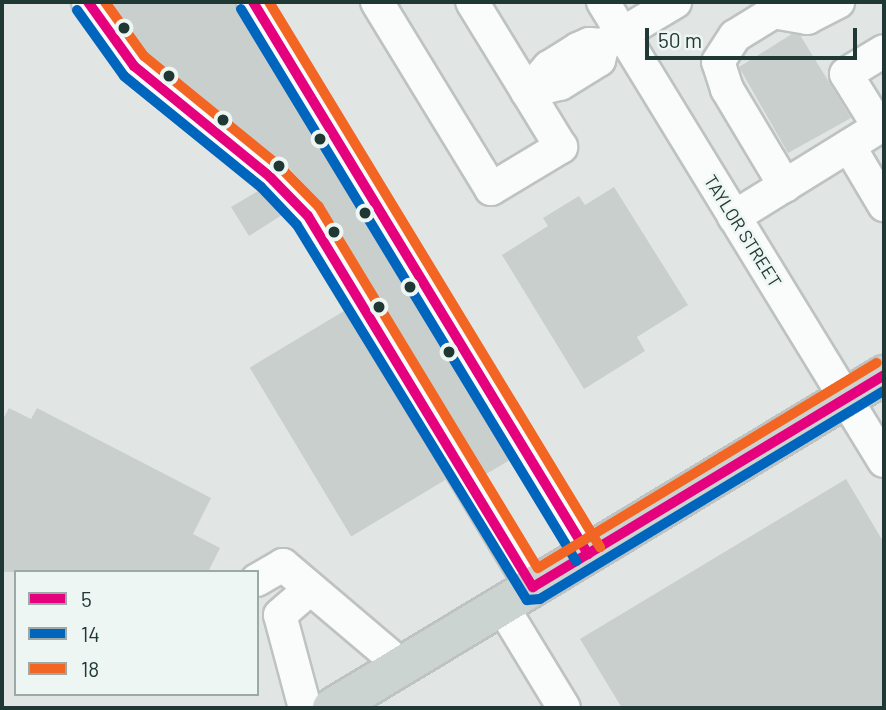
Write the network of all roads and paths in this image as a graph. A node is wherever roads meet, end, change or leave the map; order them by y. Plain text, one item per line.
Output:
1 (88, 2) edge
2 (253, 2) edge
3 (377, 2) edge
4 (472, 2) edge
5 (603, 2) edge
6 (674, 2) edge
7 (838, 2) edge
8 (782, 7) edge
9 (612, 39) junction
10 (884, 51) edge
11 (527, 92) junction
12 (882, 126) edge
13 (849, 146) junction
14 (785, 186) junction
15 (884, 205) edge
16 (734, 217) junction
17 (884, 375) edge
18 (846, 398) junction
19 (884, 461) edge
20 (587, 554) junction
21 (259, 578) edge
22 (310, 589) junction
23 (518, 596) junction
24 (402, 666) junction
25 (305, 708) edge
26 (332, 708) edge
27 (564, 708) edge

1 - 23 street
2 - 20 street
3 - 11 street
4 - 11 street
5 - 9 street, TAYLOR STREET
6 - 9 street
7 - 8 street
8 - 14 street
9 - 11 street
9 - 16 street, TAYLOR STREET
10 - 12 street
12 - 13 street
13 - 14 street
13 - 15 street
14 - 16 street
16 - 18 street, TAYLOR STREET
17 - 18 main road
18 - 19 street, TAYLOR STREET
18 - 20 main road
20 - 23 main road
21 - 22 street
22 - 24 street
22 - 25 street
23 - 24 main road
23 - 27 street
24 - 26 main road

